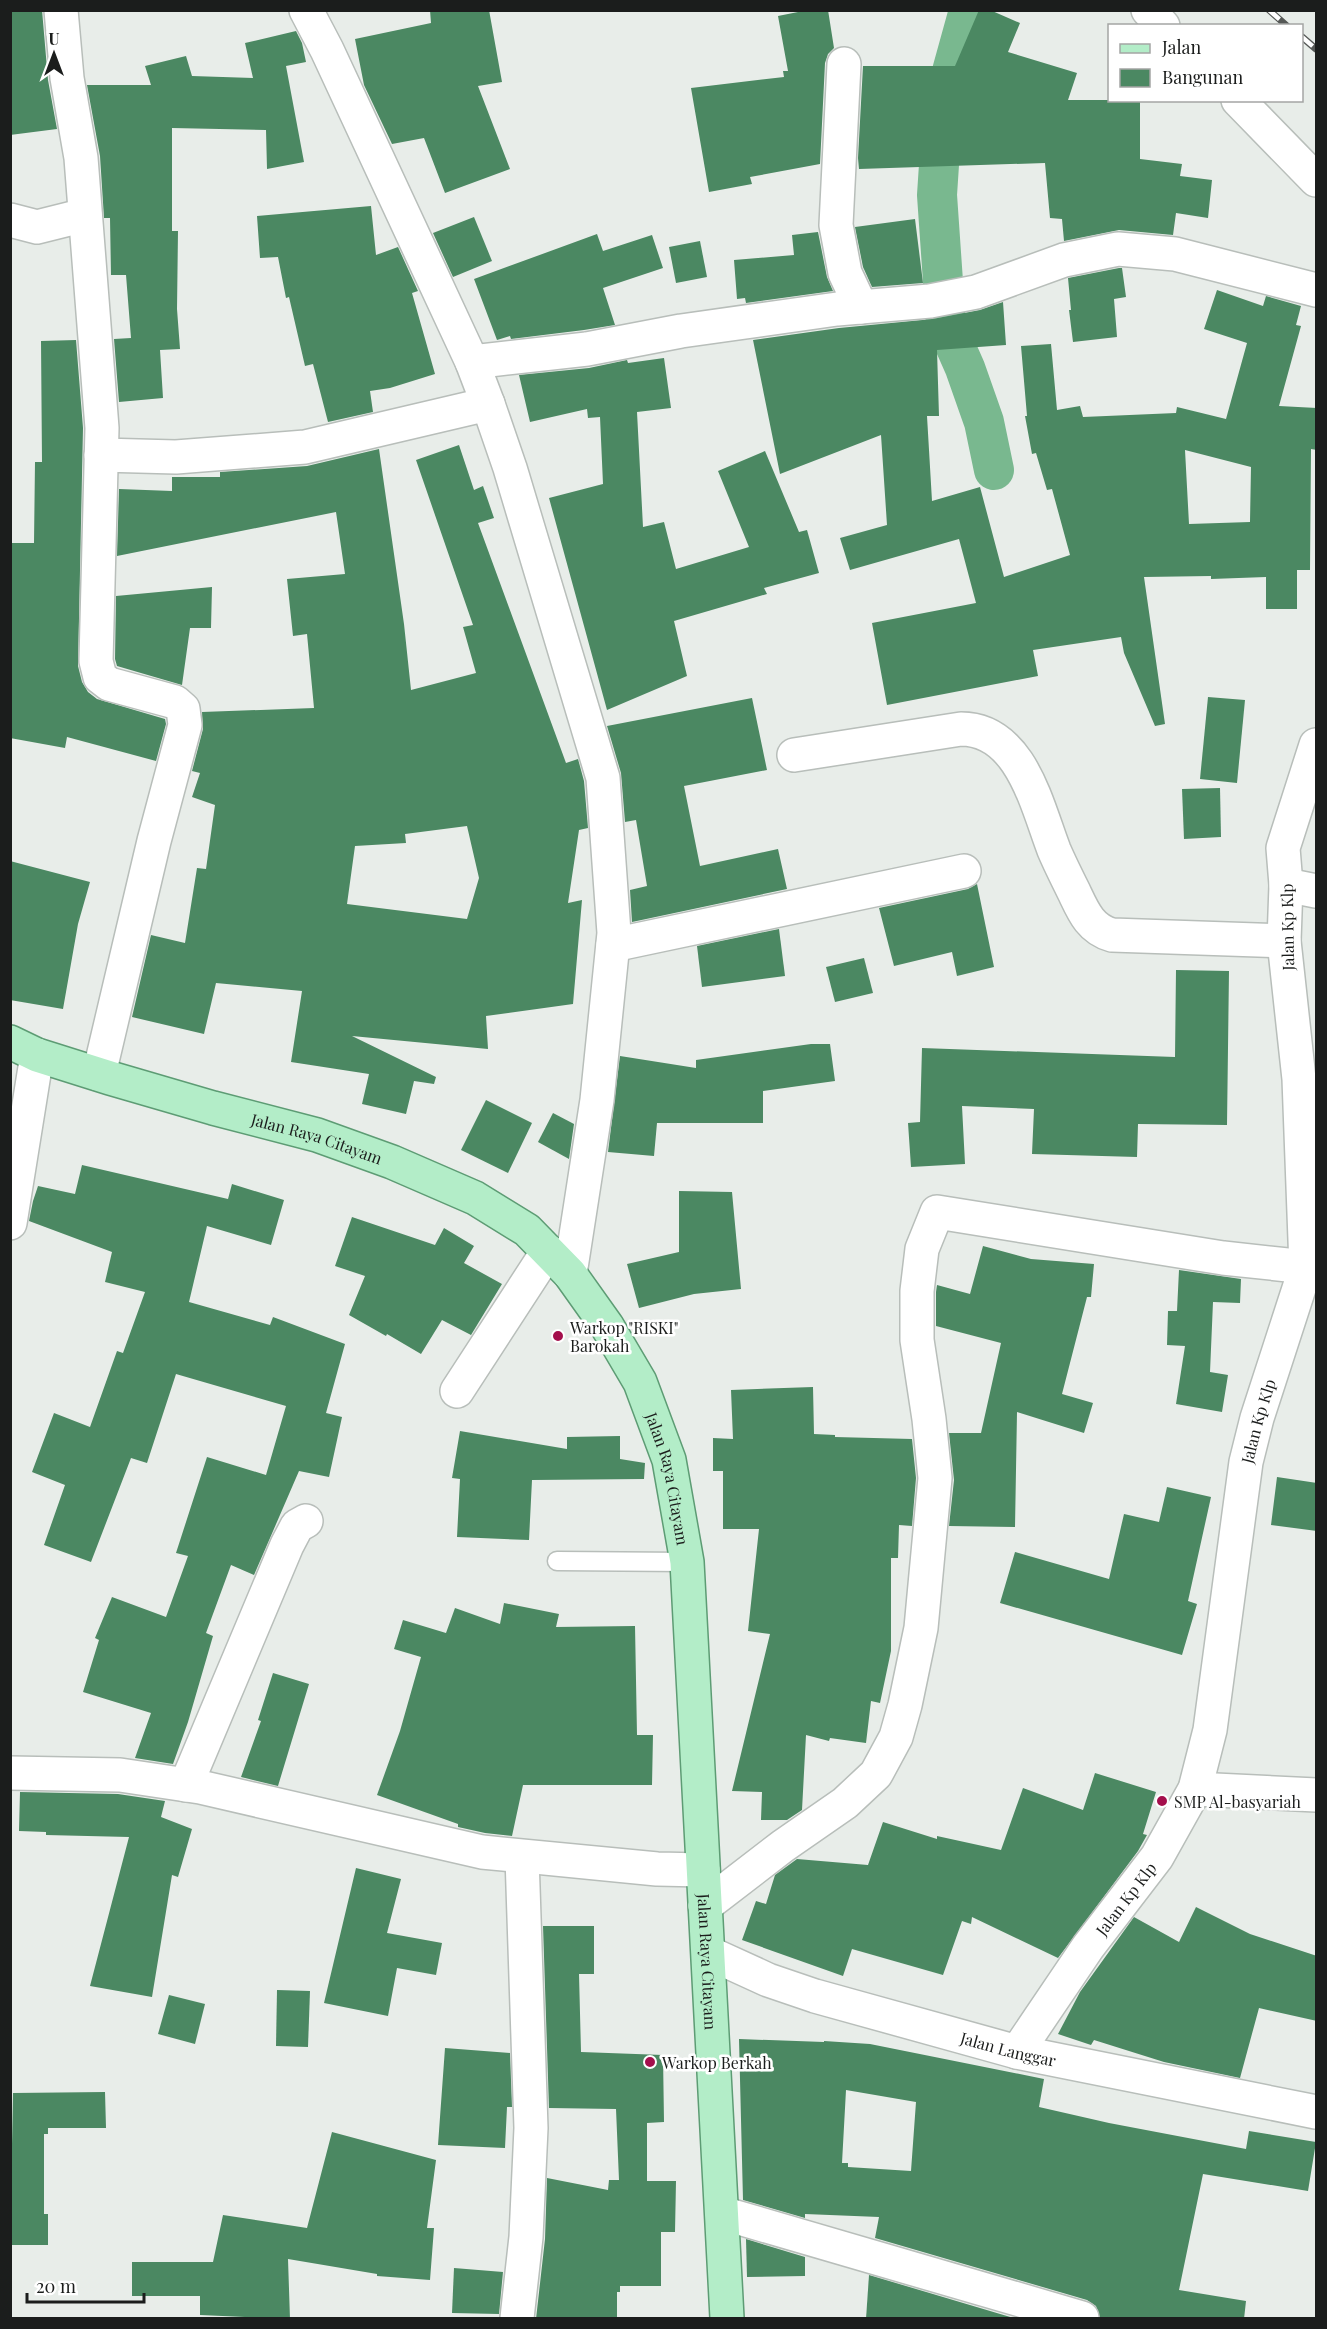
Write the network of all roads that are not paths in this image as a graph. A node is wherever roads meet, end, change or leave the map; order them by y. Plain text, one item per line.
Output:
1 (61, 10) edge
2 (306, 10) edge
3 (1148, 10) edge
4 (1161, 24) edge
5 (844, 64) dead end
6 (1240, 102) edge
7 (1317, 180) edge
8 (86, 215) junction
9 (10, 220) edge
10 (1317, 290) edge
11 (861, 307) junction
12 (472, 362) junction
13 (488, 404) junction
14 (101, 455) junction
15 (1317, 745) edge
16 (794, 755) dead end
17 (964, 871) dead end
18 (1301, 888) edge
19 (1284, 941) junction
20 (613, 945) junction
21 (24, 1049) edge
22 (99, 1074) junction
23 (1308, 1080) edge
24 (10, 1223) edge
25 (548, 1251) junction
26 (1311, 1267) edge
27 (570, 1274) junction
28 (457, 1391) dead end
29 (306, 1521) dead end
30 (557, 1561) dead end
31 (687, 1562) junction
32 (10, 1773) edge
33 (186, 1785) junction
34 (1196, 1789) junction
35 (1317, 1795) edge
36 (522, 1857) junction
37 (704, 1870) junction
38 (705, 1906) junction
39 (709, 1953) junction
40 (1017, 2052) junction
41 (1317, 2112) edge
42 (722, 2213) junction
43 (517, 2319) edge
44 (727, 2319) edge
45 (1082, 2319) edge

1 - 8 street
2 - 12 street
3 - 4 street
5 - 11 street
6 - 7 street
8 - 9 street
8 - 14 street
10 - 11 street
11 - 12 street
12 - 13 street
13 - 14 street
13 - 20 street
14 - 22 street
15 - 18 street, Jalan Kp Klp
16 - 19 street
17 - 20 street
18 - 19 street, Jalan Kp Klp
19 - 23 street, Jalan Kp Klp
20 - 27 street
21 - 22 main road, Jalan Raya Citayam
21 - 24 street
22 - 25 main road, Jalan Raya Citayam
23 - 26 street, Jalan Kp Klp
25 - 27 main road, Jalan Raya Citayam
25 - 28 street
26 - 34 street, Jalan Kp Klp
26 - 38 street
27 - 31 main road, Jalan Raya Citayam
29 - 33 street
30 - 31 lane
31 - 37 main road, Jalan Raya Citayam
32 - 33 street
33 - 36 street
34 - 35 street
34 - 40 street, Jalan Kp Klp
36 - 37 street
36 - 43 street
37 - 38 main road, Jalan Raya Citayam
38 - 39 main road, Jalan Raya Citayam
39 - 40 street, Jalan Langgar
39 - 42 main road, Jalan Raya Citayam
40 - 41 street, Jalan Langgar
42 - 44 main road, Jalan Raya Citayam
42 - 45 street

